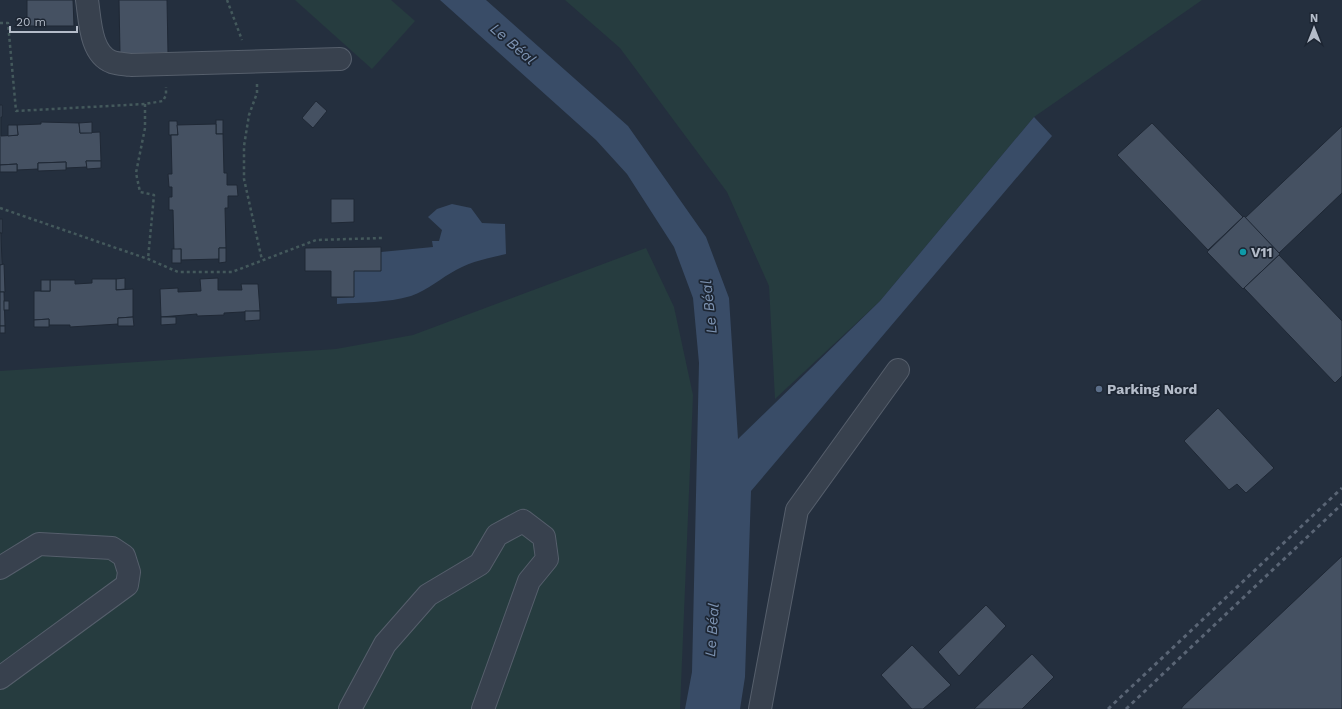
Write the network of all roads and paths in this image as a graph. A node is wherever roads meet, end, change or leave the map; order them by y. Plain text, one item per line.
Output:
1 (87, 0) edge
2 (227, 0) edge
3 (0, 23) edge
4 (340, 59) dead end
5 (249, 61) junction
6 (163, 64) junction
7 (145, 104) junction
8 (0, 208) edge
9 (383, 238) dead end
10 (148, 259) junction
11 (262, 260) junction
12 (898, 370) dead end
13 (0, 568) edge
14 (0, 678) edge
15 (350, 709) edge
16 (483, 709) edge
17 (760, 709) edge

1 - 6 lane
2 - 5 path
3 - 7 path
4 - 5 lane
5 - 6 lane
5 - 11 path
6 - 7 path
7 - 10 path
8 - 10 path
9 - 11 path
10 - 11 path
12 - 17 lane
13 - 14 lane
15 - 16 lane

